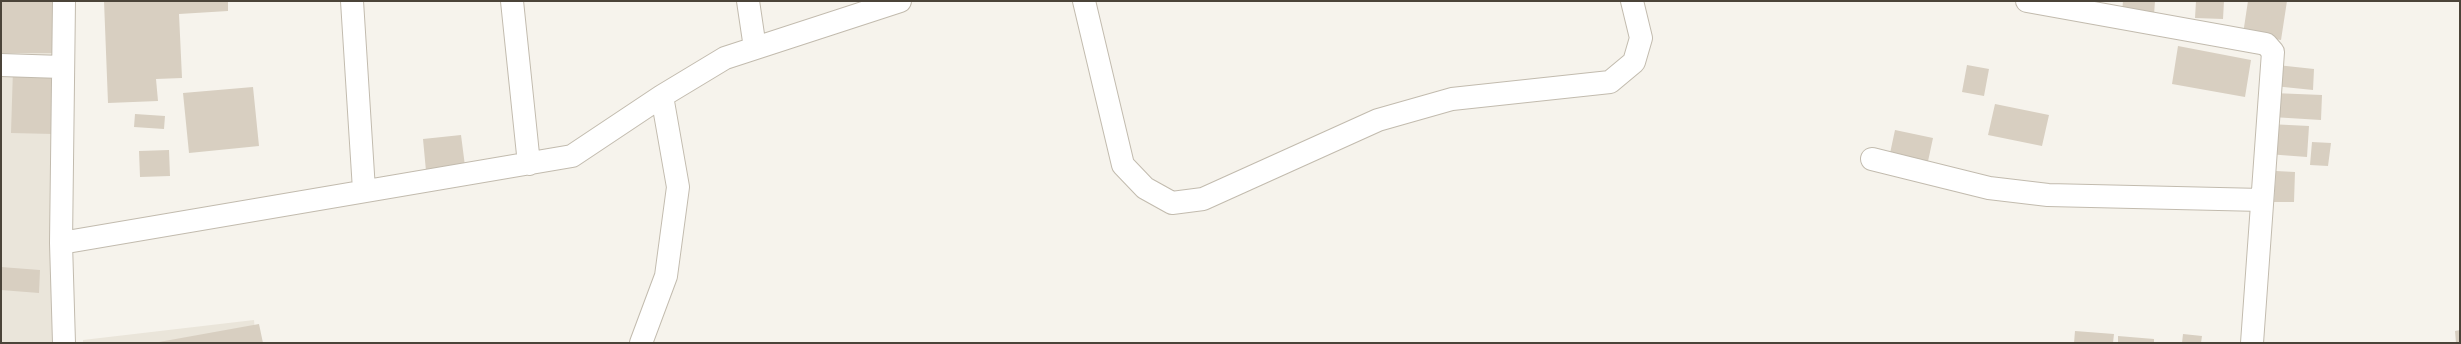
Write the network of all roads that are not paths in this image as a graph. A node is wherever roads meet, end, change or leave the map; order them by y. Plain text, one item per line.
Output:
1 (64, 1) edge
2 (352, 1) edge
3 (512, 1) edge
4 (748, 1) edge
5 (900, 1) edge
6 (1084, 1) edge
7 (1632, 1) edge
8 (2027, 1) edge
9 (755, 48) junction
10 (1, 65) edge
11 (62, 67) junction
12 (662, 96) junction
13 (1872, 159) dead end
14 (529, 164) junction
15 (364, 190) junction
16 (2262, 200) junction
17 (61, 243) junction
18 (64, 343) edge
19 (641, 343) edge
20 (2252, 343) edge

1 - 11 street
2 - 15 street
3 - 14 street
4 - 9 street
5 - 9 street
6 - 7 street
8 - 16 street
9 - 12 street
10 - 11 street
11 - 17 street
12 - 14 street
12 - 19 street
13 - 16 street
14 - 15 street
15 - 17 street
16 - 20 street
17 - 18 street

